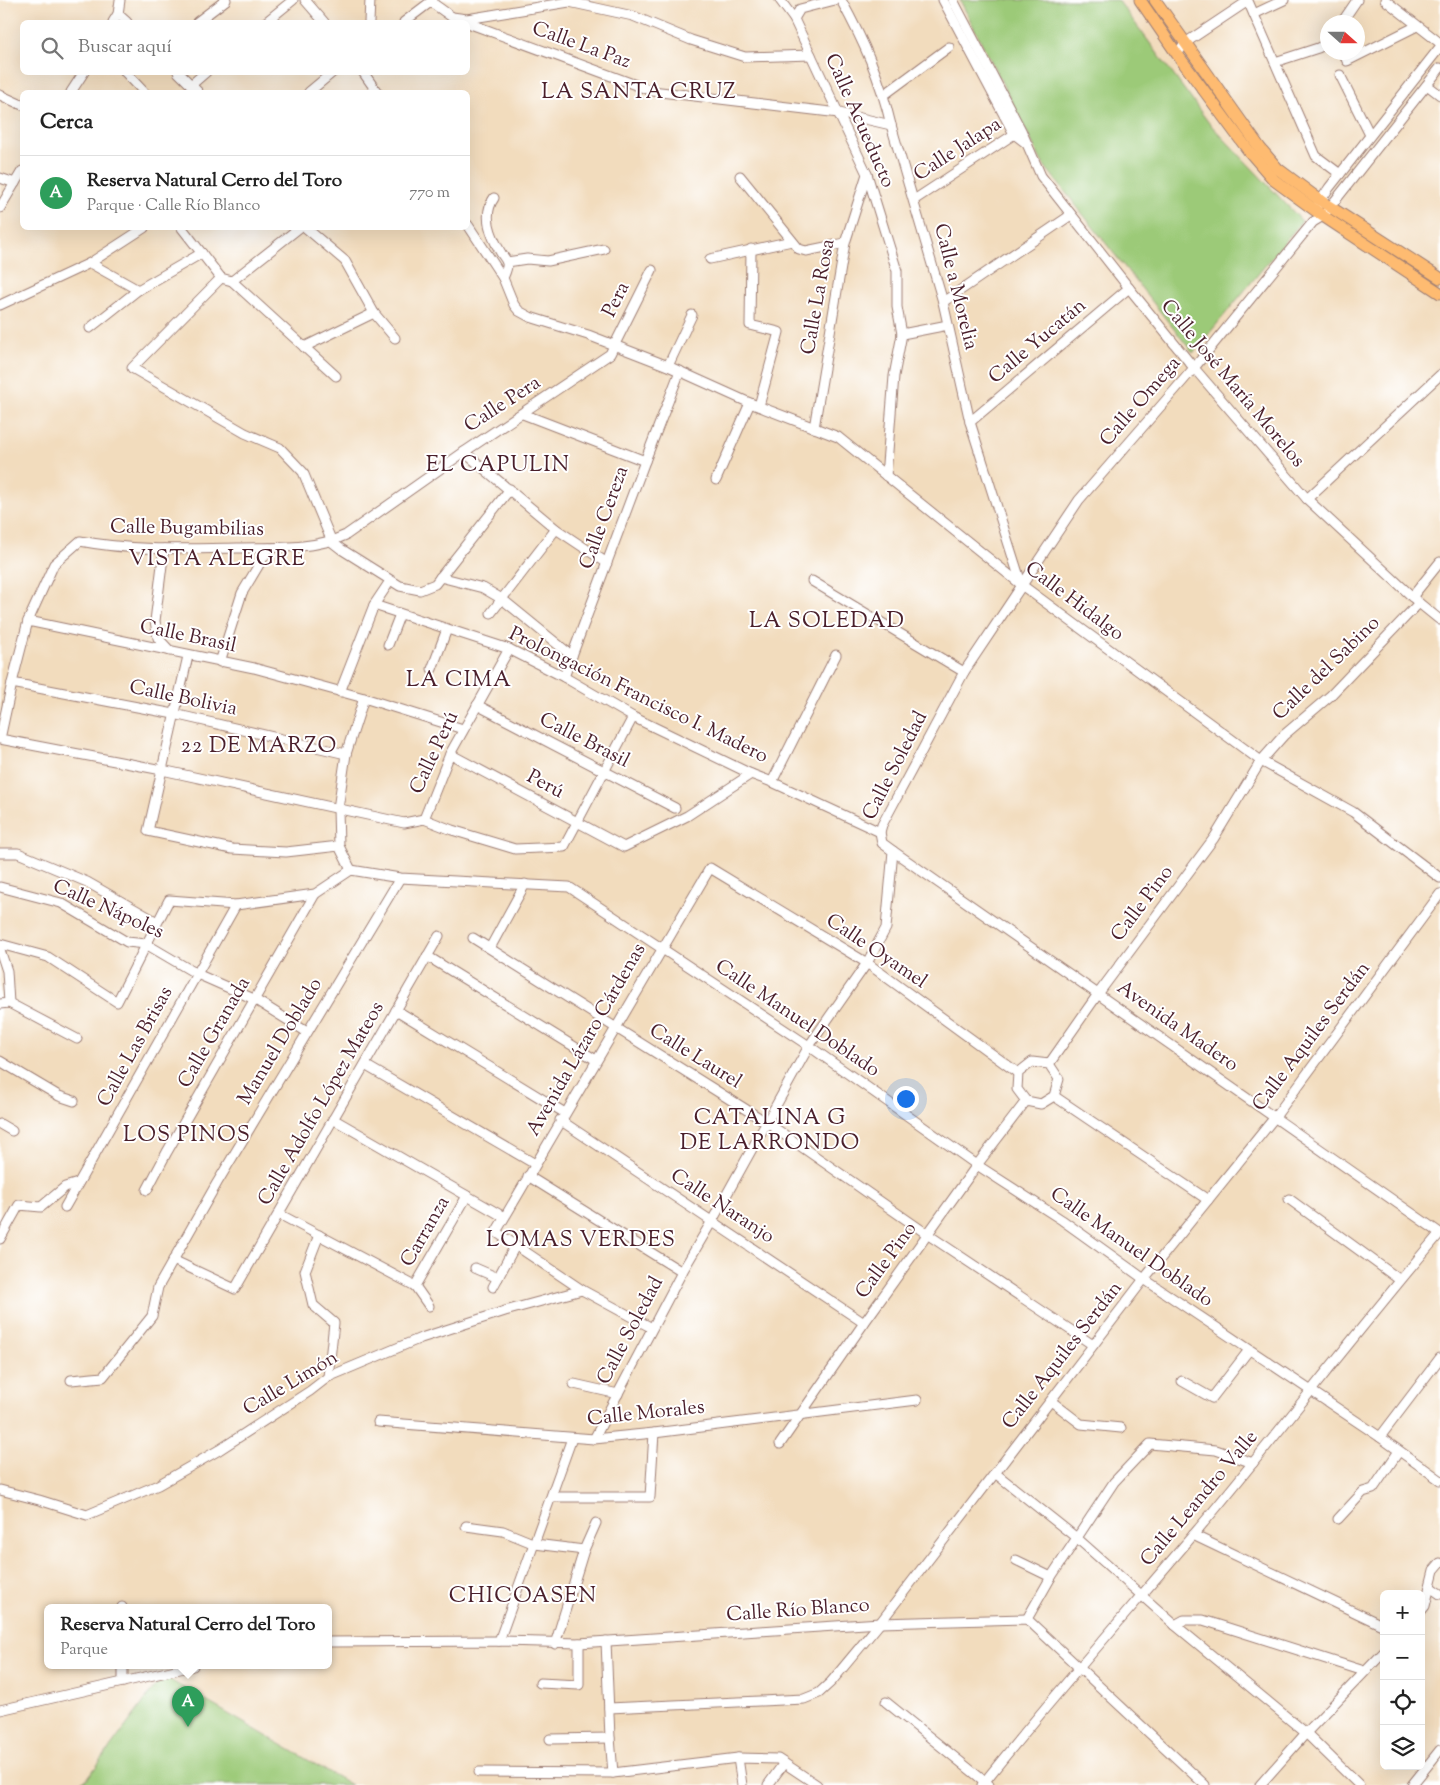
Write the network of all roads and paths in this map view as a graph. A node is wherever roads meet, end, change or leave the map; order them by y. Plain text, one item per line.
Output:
1 (120, 0) edge
2 (226, 0) edge
3 (293, 0) edge
4 (305, 0) edge
5 (370, 0) edge
6 (780, 0) edge
7 (835, 0) edge
8 (841, 0) edge
9 (943, 0) edge
10 (953, 0) edge
11 (1140, 0) edge
12 (1156, 0) edge
13 (1284, 0) edge
14 (1357, 0) edge
15 (1385, 0) edge
16 (432, 1) edge
17 (118, 14) junction
18 (1254, 14) junction
19 (1347, 15) edge
20 (452, 17) junction
21 (114, 20) edge
22 (125, 20) edge
23 (200, 20) edge
24 (268, 20) edge
25 (322, 20) edge
26 (369, 20) edge
27 (407, 20) edge
28 (460, 20) edge
29 (794, 20) junction
30 (470, 24) edge
31 (1417, 26) junction
32 (1440, 42) edge
33 (1184, 43) junction
34 (949, 47) dead end
35 (1320, 47) edge
36 (1440, 47) edge
37 (1365, 48) edge
38 (1177, 54) junction
39 (811, 56) junction
40 (1275, 62) junction
41 (1440, 68) edge
42 (82, 75) edge
43 (128, 75) edge
44 (181, 75) edge
45 (204, 75) edge
46 (329, 75) edge
47 (365, 75) edge
48 (1340, 76) dead end
49 (1427, 85) junction
50 (194, 89) edge
51 (73, 90) edge
52 (142, 90) edge
53 (311, 90) edge
54 (376, 90) edge
55 (0, 95) edge
56 (884, 95) junction
57 (1440, 95) edge
58 (20, 104) edge
59 (839, 113) junction
60 (891, 125) junction
61 (1017, 132) junction
62 (1370, 135) junction
63 (20, 174) edge
64 (867, 174) junction
65 (1340, 174) junction
66 (740, 176) dead end
67 (0, 178) edge
68 (15, 183) junction
69 (494, 198) dead end
70 (914, 200) junction
71 (0, 208) edge
72 (1320, 211) junction
73 (1071, 215) junction
74 (470, 228) edge
75 (141, 230) edge
76 (184, 230) edge
77 (296, 230) edge
78 (308, 230) edge
79 (792, 241) junction
80 (845, 243) junction
81 (604, 249) dead end
82 (750, 249) junction
83 (202, 253) junction
84 (710, 259) dead end
85 (90, 262) junction
86 (507, 262) junction
87 (652, 270) dead end
88 (221, 278) junction
89 (503, 278) junction
90 (1440, 278) edge
91 (232, 281) junction
92 (1129, 288) junction
93 (138, 290) junction
94 (1440, 293) edge
95 (943, 302) junction
96 (1, 304) edge
97 (374, 313) junction
98 (692, 315) dead end
99 (948, 325) junction
100 (90, 328) dead end
101 (902, 334) junction
102 (395, 338) dead end
103 (614, 346) junction
104 (304, 347) junction
105 (668, 366) junction
106 (1194, 368) junction
107 (680, 371) junction
108 (1440, 375) edge
109 (336, 376) dead end
110 (754, 404) junction
111 (523, 414) junction
112 (970, 422) junction
113 (814, 428) junction
114 (464, 452) junction
115 (645, 460) junction
116 (886, 476) junction
117 (716, 480) dead end
118 (510, 489) junction
119 (1307, 499) junction
120 (556, 529) junction
121 (332, 542) junction
122 (269, 548) junction
123 (164, 549) junction
124 (1440, 562) edge
125 (607, 563) junction
126 (440, 577) junction
127 (390, 581) junction
128 (812, 581) dead end
129 (1022, 586) junction
130 (502, 599) junction
131 (1415, 600) junction
132 (374, 605) junction
133 (491, 613) dead end
134 (400, 614) junction
135 (1440, 620) edge
136 (28, 621) junction
137 (447, 629) junction
138 (388, 645) dead end
139 (509, 649) junction
140 (171, 652) junction
141 (836, 655) dead end
142 (188, 656) junction
143 (572, 656) junction
144 (220, 662) junction
145 (432, 668) dead end
146 (964, 672) junction
147 (564, 677) junction
148 (12, 683) junction
149 (340, 692) junction
150 (364, 698) junction
151 (477, 705) junction
152 (174, 714) junction
153 (633, 717) junction
154 (463, 729) junction
155 (0, 739) edge
156 (346, 754) junction
157 (450, 754) junction
158 (1261, 761) junction
159 (162, 770) junction
160 (604, 770) junction
161 (751, 774) junction
162 (772, 782) junction
163 (675, 808) dead end
164 (338, 809) junction
165 (424, 820) junction
166 (577, 821) junction
167 (880, 832) junction
168 (341, 848) junction
169 (893, 851) junction
170 (0, 853) edge
171 (350, 868) junction
172 (710, 868) joint
173 (400, 878) junction
174 (1440, 878) edge
175 (525, 884) junction
176 (0, 887) edge
177 (315, 894) junction
178 (1440, 894) edge
179 (236, 905) junction
180 (157, 922) junction
181 (439, 936) dead end
182 (473, 938) dead end
183 (0, 944) edge
184 (146, 944) junction
185 (490, 948) junction
186 (662, 949) junction
187 (0, 950) edge
188 (427, 956) junction
189 (867, 963) junction
190 (197, 974) junction
191 (1098, 994) junction
192 (254, 999) junction
193 (5, 1004) edge
194 (396, 1010) junction
195 (615, 1027) junction
196 (307, 1032) junction
197 (77, 1040) dead end
198 (808, 1046) junction
199 (596, 1060) junction
200 (0, 1061) edge
201 (1049, 1064) junction
202 (365, 1065) junction
203 (1018, 1073) junction
204 (1054, 1096) junction
205 (1026, 1101) junction
206 (74, 1102) dead end
207 (563, 1116) junction
208 (1275, 1117) junction
209 (333, 1119) junction
210 (766, 1122) junction
211 (0, 1124) edge
212 (12, 1131) dead end
213 (535, 1164) junction
214 (977, 1165) junction
215 (528, 1176) junction
216 (78, 1183) junction
217 (147, 1190) dead end
218 (467, 1196) junction
219 (1289, 1199) dead end
220 (1208, 1200) junction
221 (65, 1207) dead end
222 (279, 1214) junction
223 (504, 1217) junction
224 (712, 1221) junction
225 (1440, 1233) edge
226 (927, 1234) junction
227 (318, 1235) junction
228 (0, 1239) edge
229 (515, 1246) junction
230 (173, 1260) junction
231 (475, 1268) dead end
232 (682, 1272) junction
233 (498, 1278) junction
234 (1144, 1279) junction
235 (1400, 1280) junction
236 (415, 1286) junction
237 (493, 1287) dead end
238 (582, 1290) junction
239 (429, 1306) dead end
240 (864, 1323) junction
241 (652, 1328) junction
242 (1093, 1346) junction
243 (1249, 1350) junction
244 (1440, 1358) edge
245 (328, 1377) junction
246 (71, 1380) dead end
247 (1182, 1381) dead end
248 (574, 1384) dead end
249 (1311, 1391) junction
250 (618, 1394) junction
251 (917, 1400) dead end
252 (1050, 1400) junction
253 (800, 1414) junction
254 (378, 1422) dead end
255 (1121, 1428) dead end
256 (654, 1434) junction
257 (1380, 1437) junction
258 (572, 1438) junction
259 (594, 1439) junction
260 (780, 1444) dead end
261 (1399, 1451) junction
262 (1253, 1463) junction
263 (995, 1473) junction
264 (1440, 1480) edge
265 (0, 1490) edge
266 (552, 1497) junction
267 (1338, 1519) dead end
268 (596, 1522) dead end
269 (466, 1526) dead end
270 (1193, 1535) junction
271 (1078, 1539) junction
272 (534, 1544) junction
273 (584, 1550) junction
274 (1016, 1560) dead end
275 (1440, 1564) edge
276 (1051, 1577) junction
277 (1430, 1587) junction
278 (1440, 1594) edge
279 (1142, 1596) junction
280 (1425, 1606) edge
281 (1027, 1619) junction
282 (880, 1623) junction
283 (1380, 1624) edge
284 (1175, 1625) junction
285 (499, 1641) junction
286 (606, 1641) junction
287 (332, 1642) edge
288 (555, 1644) junction
289 (579, 1644) junction
290 (1380, 1656) edge
291 (1080, 1667) junction
292 (123, 1669) edge
293 (180, 1669) edge
294 (1364, 1671) junction
295 (123, 1682) junction
296 (540, 1683) dead end
297 (886, 1702) dead end
298 (609, 1708) junction
299 (0, 1710) edge
300 (1306, 1733) junction
301 (610, 1738) junction
302 (550, 1739) dead end
303 (1440, 1750) edge
304 (738, 1758) junction
305 (784, 1763) junction
306 (480, 1772) dead end
307 (613, 1773) junction
308 (986, 1784) edge
309 (742, 1785) edge
310 (768, 1785) edge
311 (817, 1785) edge
312 (1206, 1785) edge
313 (1260, 1785) edge
314 (1359, 1785) edge
315 (1412, 1785) edge

1 - 17 street
2 - 23 street
3 - 24 street
4 - 25 street
5 - 26 street
6 - 29 street, Calle Acueducto
7 - 29 street
8 - 56 street, Calle a Morelia
9 - 61 street, Calle José María Morelos
10 - 61 street, Calle José María Morelos
11 - 38 main road
12 - 33 main road
13 - 18 street
14 - 19 street
15 - 31 street
16 - 20 street, Calle La Paz
16 - 27 street
17 - 21 street
17 - 22 street
18 - 33 street
18 - 40 street
20 - 28 street, Calle La Paz
20 - 39 street
29 - 39 street, Calle Acueducto
30 - 59 street, Calle La Paz
31 - 32 street
31 - 37 street
33 - 38 street
33 - 72 main road
34 - 56 street
35 - 40 street
36 - 62 street, Calle Omega
38 - 72 main road
39 - 59 street, Calle Acueducto
40 - 65 street
41 - 49 street, Calle Omega
42 - 51 street
43 - 52 street
44 - 50 street
45 - 50 street
46 - 53 street
47 - 54 street
48 - 62 street
49 - 57 street
49 - 72 street, Calle Omega
55 - 58 street
56 - 60 street, Calle a Morelia
59 - 60 street, Calle La Paz
59 - 64 street, Calle Acueducto
60 - 70 street, Calle a Morelia
61 - 70 street, Calle Jalapa
61 - 73 street, Calle José María Morelos
62 - 65 street, Calle Omega
63 - 68 street
64 - 80 street, Calle La Rosa
64 - 101 street, Calle Acueducto
65 - 72 street, Calle Omega
66 - 79 street
67 - 68 street
68 - 71 street
69 - 86 street
70 - 95 street, Calle a Morelia
72 - 90 main road
72 - 94 main road
72 - 106 street, Calle Omega
73 - 92 street, Calle José María Morelos
73 - 95 street
74 - 89 street, Calle Hidalgo
75 - 85 street
76 - 83 street
77 - 91 street
78 - 97 street
79 - 80 street
79 - 82 street
80 - 113 street, Calle La Rosa
81 - 86 street
82 - 84 street
82 - 110 street
83 - 88 street
83 - 93 street
85 - 93 street
85 - 96 street
86 - 89 street
87 - 103 street, Pera
88 - 91 street
88 - 121 street
89 - 103 street, Calle Hidalgo
91 - 104 street
92 - 106 street, Calle José María Morelos
92 - 112 street, Calle Yucatán
93 - 100 street
95 - 99 street, Calle a Morelia
97 - 102 street
97 - 104 street
98 - 105 street
99 - 101 street
99 - 112 street, Calle a Morelia
101 - 116 street, Calle Acueducto
103 - 105 street, Calle Hidalgo
103 - 111 street, Calle Pera
104 - 109 street
105 - 107 street, Calle Hidalgo
106 - 119 street, Calle José María Morelos
106 - 129 street, Calle Omega
107 - 110 street, Calle Hidalgo
107 - 115 street, Calle Cereza
108 - 119 street
110 - 113 street, Calle Hidalgo
110 - 117 street
111 - 114 street, Calle Pera
111 - 115 street
112 - 129 street, Calle a Morelia
113 - 116 street, Calle Hidalgo
114 - 118 street
114 - 121 street, Calle Pera
115 - 125 street, Calle Cereza
116 - 129 street, Calle Hidalgo
118 - 120 street
118 - 126 street
119 - 131 street, Calle José María Morelos
120 - 125 street
120 - 130 street
121 - 122 street, Calle Bugambilias
121 - 127 street
122 - 123 street, Calle Bugambilias
122 - 144 street
123 - 136 street, Calle Bugambilias
123 - 140 street
124 - 131 street, Calle del Sabino
125 - 143 street, Calle Cereza
126 - 127 street
126 - 130 street
127 - 132 street
128 - 146 street
129 - 146 street, Calle Soledad
129 - 158 street, Calle Hidalgo
130 - 133 street
130 - 143 street
131 - 135 street, Calle José María Morelos
131 - 158 street, Calle del Sabino
132 - 134 street, Prolongación Francisco I. Madero
132 - 149 street
134 - 137 street, Prolongación Francisco I. Madero
134 - 138 street
136 - 140 street, Calle Brasil
136 - 148 street, Calle Bugambilias
137 - 139 street, Prolongación Francisco I. Madero
137 - 145 street
139 - 147 street, Prolongación Francisco I. Madero
139 - 151 street, Calle Perú
140 - 142 street, Calle Brasil
141 - 162 street
142 - 144 street, Calle Brasil
142 - 152 street
143 - 147 street, Calle Cereza
144 - 149 street, Calle Brasil
146 - 167 street, Calle Soledad
147 - 153 street, Prolongación Francisco I. Madero
148 - 152 street, Calle Bolivia
148 - 155 street, Calle Bugambilias
149 - 150 street, Calle Brasil
150 - 154 street, Calle Brasil
150 - 156 street
151 - 154 street, Calle Perú
151 - 160 street, Calle Brasil
152 - 156 street, Calle Bolivia
152 - 159 street
153 - 160 street
153 - 161 street, Prolongación Francisco I. Madero
154 - 157 street, Calle Perú
155 - 159 street
156 - 164 street
157 - 165 street, Calle Perú
157 - 166 street, Perú
158 - 174 street, Calle Hidalgo
158 - 191 street, Calle Pino
159 - 164 street
159 - 168 street
160 - 163 street, Calle Brasil
160 - 166 street
161 - 162 street, Prolongación Francisco I. Madero
161 - 166 street, Perú
162 - 167 street, Prolongación Francisco I. Madero
164 - 165 street
164 - 168 street
165 - 166 street
167 - 169 street, Calle Soledad
168 - 171 street
169 - 189 street, Calle Soledad
169 - 191 street, Avenida Madero
170 - 180 street
171 - 173 street, Calle Manuel Doblado
171 - 177 street
172 - 186 street, Avenida Lázaro Cárdenas
172 - 189 street, Calle Oyamel
173 - 175 street, Calle Manuel Doblado
173 - 196 street, Manuel Doblado
175 - 185 street
175 - 186 street, Calle Manuel Doblado
176 - 184 street, Calle Nápoles
177 - 179 street
177 - 192 street, Calle Granada
178 - 208 street, Calle Aquiles Serdán
179 - 180 street
179 - 190 street, Calle Las Brisas
180 - 184 street
181 - 188 street, Calle Adolfo López Mateos
182 - 185 street, Calle Laurel
183 - 184 street
184 - 190 street, Calle Nápoles
185 - 195 street, Calle Laurel
186 - 195 street, Avenida Lázaro Cárdenas
186 - 198 street, Calle Manuel Doblado
187 - 193 street
188 - 194 street, Calle Adolfo López Mateos
188 - 199 street
189 - 198 street, Calle Soledad
189 - 203 street, Calle Oyamel
190 - 192 street, Calle Nápoles
190 - 216 street, Calle Las Brisas
191 - 201 street, Calle Pino
191 - 208 street, Avenida Madero
192 - 196 street
192 - 217 street, Calle Granada
193 - 197 street
194 - 202 street, Calle Adolfo López Mateos
194 - 207 street, Calle Naranjo
195 - 199 street, Avenida Lázaro Cárdenas
195 - 210 street, Calle Laurel
196 - 230 street, Manuel Doblado
198 - 210 street, Calle Soledad
198 - 214 street, Calle Manuel Doblado
199 - 207 street, Avenida Lázaro Cárdenas
200 - 206 street
201 - 203 street
201 - 204 street
202 - 209 street, Calle Adolfo López Mateos
202 - 213 street
203 - 205 street
204 - 205 street
204 - 220 street
205 - 214 street, Calle Pino
207 - 213 street, Avenida Lázaro Cárdenas
207 - 224 street, Calle Naranjo
208 - 220 street, Calle Aquiles Serdán
208 - 225 street, Avenida Madero
209 - 218 street
209 - 222 street, Calle Adolfo López Mateos
210 - 224 street, Calle Soledad
210 - 226 street, Calle Laurel
211 - 212 street
213 - 215 street, Avenida Lázaro Cárdenas
214 - 226 street, Calle Pino
214 - 234 street, Calle Manuel Doblado
215 - 223 street, Avenida Lázaro Cárdenas
215 - 232 street
216 - 221 street, Calle Las Brisas
216 - 228 street
218 - 223 street
218 - 236 street, Carranza
219 - 235 street
220 - 234 street, Calle Aquiles Serdán
222 - 227 street
222 - 230 street, Calle Adolfo López Mateos
223 - 229 street, Avenida Lázaro Cárdenas
224 - 232 street, Calle Soledad
224 - 240 street, Calle Naranjo
225 - 235 street, Calle Leandro Valle
226 - 240 street, Calle Pino
226 - 242 street, Calle Laurel
227 - 236 street
227 - 245 street
229 - 233 street
229 - 238 street
230 - 246 street, Manuel Doblado
231 - 233 street
232 - 241 street, Calle Soledad
233 - 237 street
234 - 242 street, Calle Aquiles Serdán
234 - 243 street, Calle Manuel Doblado
235 - 249 street, Calle Leandro Valle
236 - 239 street
238 - 241 street
238 - 245 street, Calle Limón
240 - 253 street, Calle Pino
241 - 250 street, Calle Soledad
242 - 252 street, Calle Aquiles Serdán
243 - 247 street
243 - 249 street, Calle Manuel Doblado
244 - 257 street
245 - 265 street, Calle Limón
248 - 250 street
249 - 257 street, Calle Manuel Doblado
249 - 262 street, Calle Leandro Valle
250 - 259 street, Calle Soledad
251 - 253 street, Calle Morales
252 - 255 street
252 - 263 street, Calle Aquiles Serdán
253 - 256 street, Calle Morales
253 - 260 street, Calle Pino
254 - 258 street, Calle Morales
256 - 259 street, Calle Morales
256 - 266 street
257 - 261 street, Calle Manuel Doblado
258 - 259 street, Calle Morales
258 - 266 street
261 - 264 street, Calle Manuel Doblado
261 - 267 street
262 - 270 street, Calle Leandro Valle
262 - 271 street
263 - 271 street
263 - 282 street, Calle Aquiles Serdán
266 - 272 street
268 - 273 street
269 - 272 street
270 - 279 street, Calle Leandro Valle
270 - 283 street
271 - 276 street
271 - 279 street
272 - 273 street
272 - 285 street
273 - 288 street
274 - 276 street
275 - 277 street
276 - 281 street
277 - 278 street
277 - 280 street
279 - 284 street
279 - 291 street, Calle Leandro Valle
281 - 282 street, Calle Río Blanco
281 - 291 street
282 - 286 street, Calle Río Blanco
282 - 298 street, Calle Aquiles Serdán
284 - 294 street
284 - 300 street
285 - 287 street, Calle Río Blanco
285 - 288 street, Calle Río Blanco
286 - 289 street, Calle Río Blanco
286 - 298 street
288 - 289 street, Calle Río Blanco
289 - 296 street
290 - 294 street
291 - 308 street, Calle Leandro Valle
291 - 312 street
292 - 295 street
293 - 295 street
294 - 300 street
295 - 299 street
297 - 308 street
298 - 301 street
300 - 313 street
300 - 314 street
301 - 302 street
301 - 307 street
303 - 315 street
304 - 305 street
304 - 307 street
304 - 309 street
305 - 310 street
305 - 311 street
306 - 307 street

